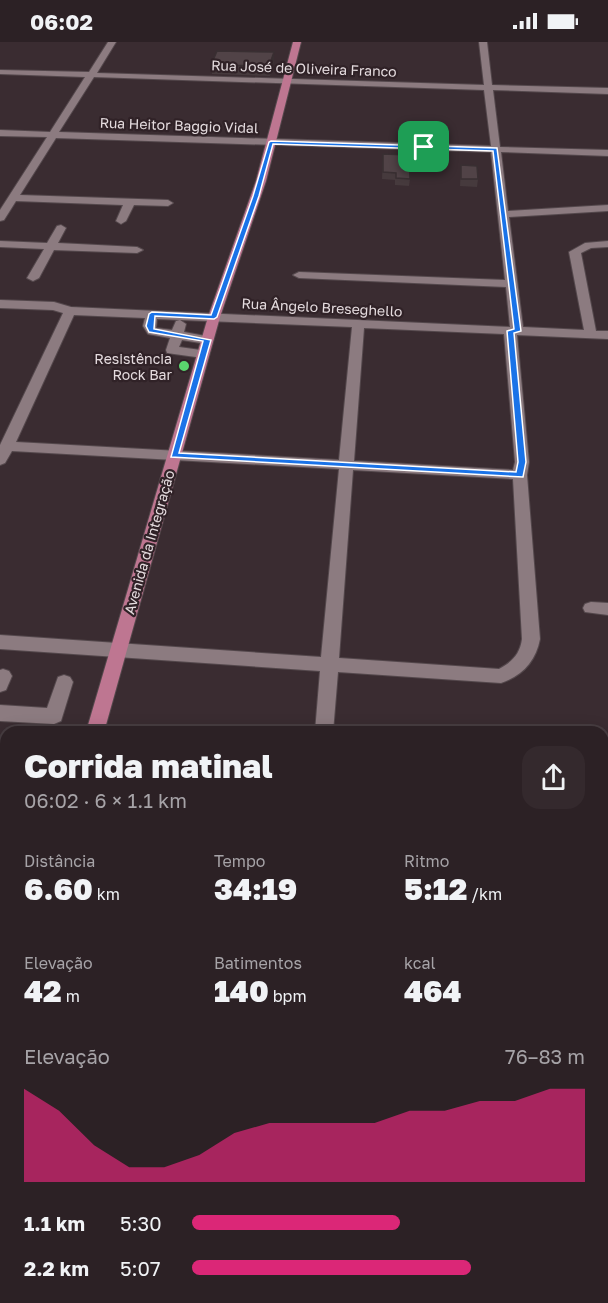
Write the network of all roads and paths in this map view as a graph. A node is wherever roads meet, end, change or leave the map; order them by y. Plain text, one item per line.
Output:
1 (112, 42) edge
2 (297, 42) edge
3 (483, 42) edge
4 (0, 72) edge
5 (91, 75) junction
6 (287, 81) junction
7 (488, 87) junction
8 (608, 91) edge
9 (0, 133) edge
10 (53, 135) junction
11 (271, 142) junction
12 (496, 150) junction
13 (608, 153) edge
14 (13, 198) junction
15 (130, 202) junction
16 (168, 203) dead end
17 (608, 208) edge
18 (503, 214) junction
19 (0, 218) edge
20 (121, 221) dead end
21 (61, 228) dead end
22 (0, 244) edge
23 (608, 244) edge
24 (51, 246) junction
25 (137, 250) dead end
26 (299, 275) dead end
27 (33, 279) dead end
28 (512, 284) junction
29 (0, 304) edge
30 (70, 311) junction
31 (152, 314) junction
32 (183, 316) junction
33 (214, 317) junction
34 (358, 324) junction
35 (514, 331) junction
36 (591, 334) junction
37 (176, 335) junction
38 (608, 335) edge
39 (205, 347) junction
40 (7, 446) junction
41 (174, 455) junction
42 (0, 460) edge
43 (346, 465) junction
44 (520, 475) junction
45 (0, 642) edge
46 (118, 650) junction
47 (329, 664) junction
48 (64, 682) dead end
49 (0, 713) edge
50 (97, 726) edge
51 (324, 726) edge

1 - 5 street
2 - 6 main road, Avenida da Integração
3 - 7 street
4 - 5 street, Rua José de Oliveira Franco
5 - 6 street, Rua José de Oliveira Franco
5 - 10 street
6 - 7 street, Rua José de Oliveira Franco
6 - 11 main road, Avenida da Integração
7 - 8 street, Rua José de Oliveira Franco
7 - 12 street
9 - 10 street, Rua Heitor Baggio Vidal
10 - 11 street, Rua Heitor Baggio Vidal
10 - 14 street
11 - 12 street, Rua Heitor Baggio Vidal
11 - 33 main road, Avenida da Integração
12 - 13 street, Rua Heitor Baggio Vidal
12 - 18 street
14 - 15 street
14 - 19 street
15 - 16 street
15 - 20 street
17 - 18 street
18 - 28 street
21 - 24 street
22 - 24 street
23 - 36 street
24 - 25 street
24 - 27 street
26 - 28 street
28 - 35 street
29 - 30 street, Rua Ângelo Breseghello
30 - 31 street, Rua Ângelo Breseghello
30 - 40 street
31 - 32 street, Rua Ângelo Breseghello
31 - 37 street
32 - 33 street, Rua Ângelo Breseghello
32 - 37 street
33 - 34 street, Rua Ângelo Breseghello
33 - 39 main road, Avenida da Integração
34 - 35 street, Rua Ângelo Breseghello
34 - 43 street
35 - 36 street, Rua Ângelo Breseghello
35 - 44 street
36 - 38 street, Rua Ângelo Breseghello
37 - 39 street
39 - 41 main road, Avenida da Integração
40 - 41 street
40 - 42 street
41 - 43 street
41 - 46 main road, Avenida da Integração
43 - 44 street
43 - 47 street
44 - 47 street
45 - 46 street
46 - 47 street
46 - 50 main road, Avenida da Integração
47 - 51 street
48 - 49 street

